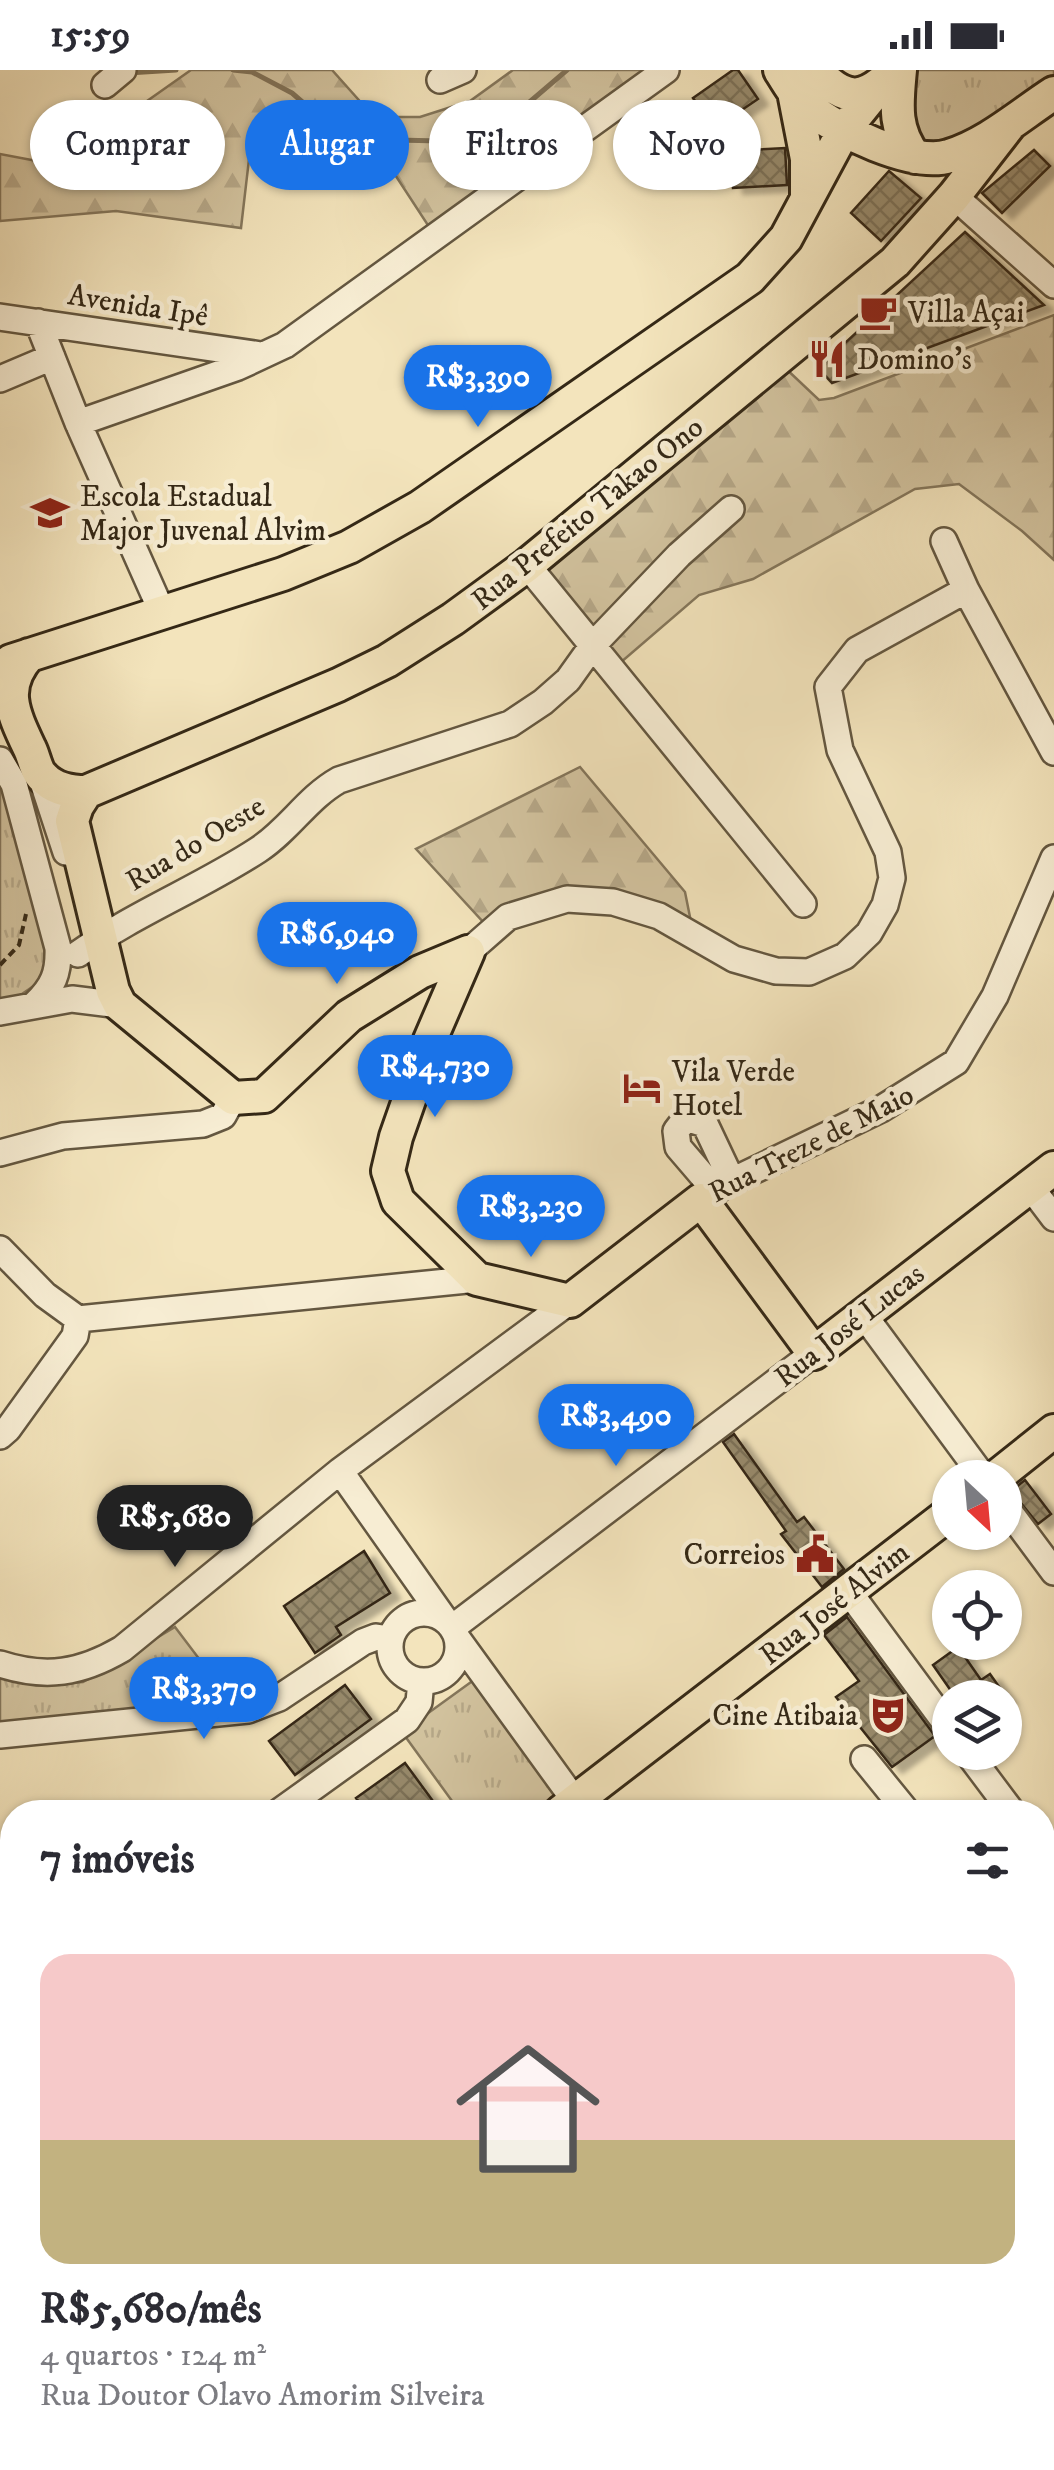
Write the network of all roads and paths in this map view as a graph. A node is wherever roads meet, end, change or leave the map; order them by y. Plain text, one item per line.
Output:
1 (666, 70) edge
2 (796, 77) edge
3 (889, 77) edge
4 (1054, 93) edge
5 (1010, 124) junction
6 (844, 130) junction
7 (915, 157) junction
8 (954, 196) junction
9 (806, 202) junction
10 (1054, 286) edge
11 (0, 317) edge
12 (38, 322) junction
13 (266, 356) junction
14 (52, 357) junction
15 (0, 379) edge
16 (78, 423) junction
17 (731, 509) dead end
18 (944, 541) dead end
19 (527, 565) junction
20 (966, 590) junction
21 (162, 612) junction
22 (593, 645) junction
23 (15, 660) edge
24 (9, 716) edge
25 (1054, 752) edge
26 (0, 760) edge
27 (41, 776) junction
28 (86, 792) junction
29 (1054, 858) edge
30 (803, 904) dead end
31 (90, 945) junction
32 (468, 952) junction
33 (43, 997) junction
34 (120, 1005) junction
35 (0, 1012) edge
36 (233, 1098) junction
37 (0, 1153) edge
38 (1041, 1176) edge
39 (716, 1190) junction
40 (1054, 1218) edge
41 (0, 1250) edge
42 (478, 1279) junction
43 (570, 1301) junction
44 (863, 1314) junction
45 (78, 1319) junction
46 (814, 1353) junction
47 (1054, 1431) edge
48 (0, 1436) edge
49 (971, 1460) edge
50 (1018, 1460) edge
51 (340, 1470) junction
52 (932, 1527) edge
53 (1022, 1529) edge
54 (409, 1569) junction
55 (1054, 1572) edge
56 (849, 1592) junction
57 (451, 1629) junction
58 (396, 1630) junction
59 (0, 1664) edge
60 (421, 1681) junction
61 (932, 1705) edge
62 (0, 1735) edge
63 (864, 1759) dead end
64 (980, 1770) edge
65 (296, 1800) edge
66 (567, 1800) edge
67 (584, 1800) edge
68 (897, 1800) edge
69 (1003, 1800) edge

1 - 13 street
2 - 3 main road
2 - 6 main road
2 - 9 main road
3 - 6 main road
3 - 7 main road
4 - 5 main road
5 - 7 main road
5 - 8 main road, Rua Prefeito Takao Ono
6 - 7 main road
6 - 9 main road
8 - 10 street
8 - 19 main road, Rua Prefeito Takao Ono
9 - 21 main road
11 - 12 street, Avenida Ipê
12 - 13 street, Avenida Ipê
12 - 14 street
13 - 16 street
14 - 15 street
14 - 16 street
16 - 21 street
17 - 22 street
18 - 20 street
19 - 22 street
19 - 28 main road, Rua Prefeito Takao Ono
20 - 25 street
20 - 32 street
21 - 23 main road
22 - 30 street
22 - 31 street, Rua do Oeste
23 - 24 main road
24 - 27 main road
26 - 33 street
27 - 28 main road
27 - 31 street
28 - 31 main road
29 - 39 street, Rua Treze de Maio
31 - 33 street
31 - 34 main road
32 - 36 main road
32 - 42 main road
33 - 34 street
33 - 35 street
34 - 36 main road
36 - 37 street
38 - 40 street
38 - 44 main road, Rua José Lucas
39 - 43 main road, Rua Treze de Maio
39 - 46 main road
41 - 45 street
42 - 43 main road
42 - 45 street
43 - 51 street, Rua Treze de Maio
44 - 46 main road, Rua José Lucas
44 - 49 street
45 - 48 street
46 - 57 street, Rua José Lucas
47 - 50 main road
51 - 54 street
51 - 59 street, Rua Treze de Maio
52 - 56 main road, Rua José Alvim
53 - 55 street
54 - 57 street
54 - 58 street
56 - 61 street
56 - 67 main road, Rua José Alvim
57 - 58 street
57 - 60 street
57 - 66 street
58 - 60 street
58 - 62 street
60 - 65 street
63 - 68 street
64 - 69 street

